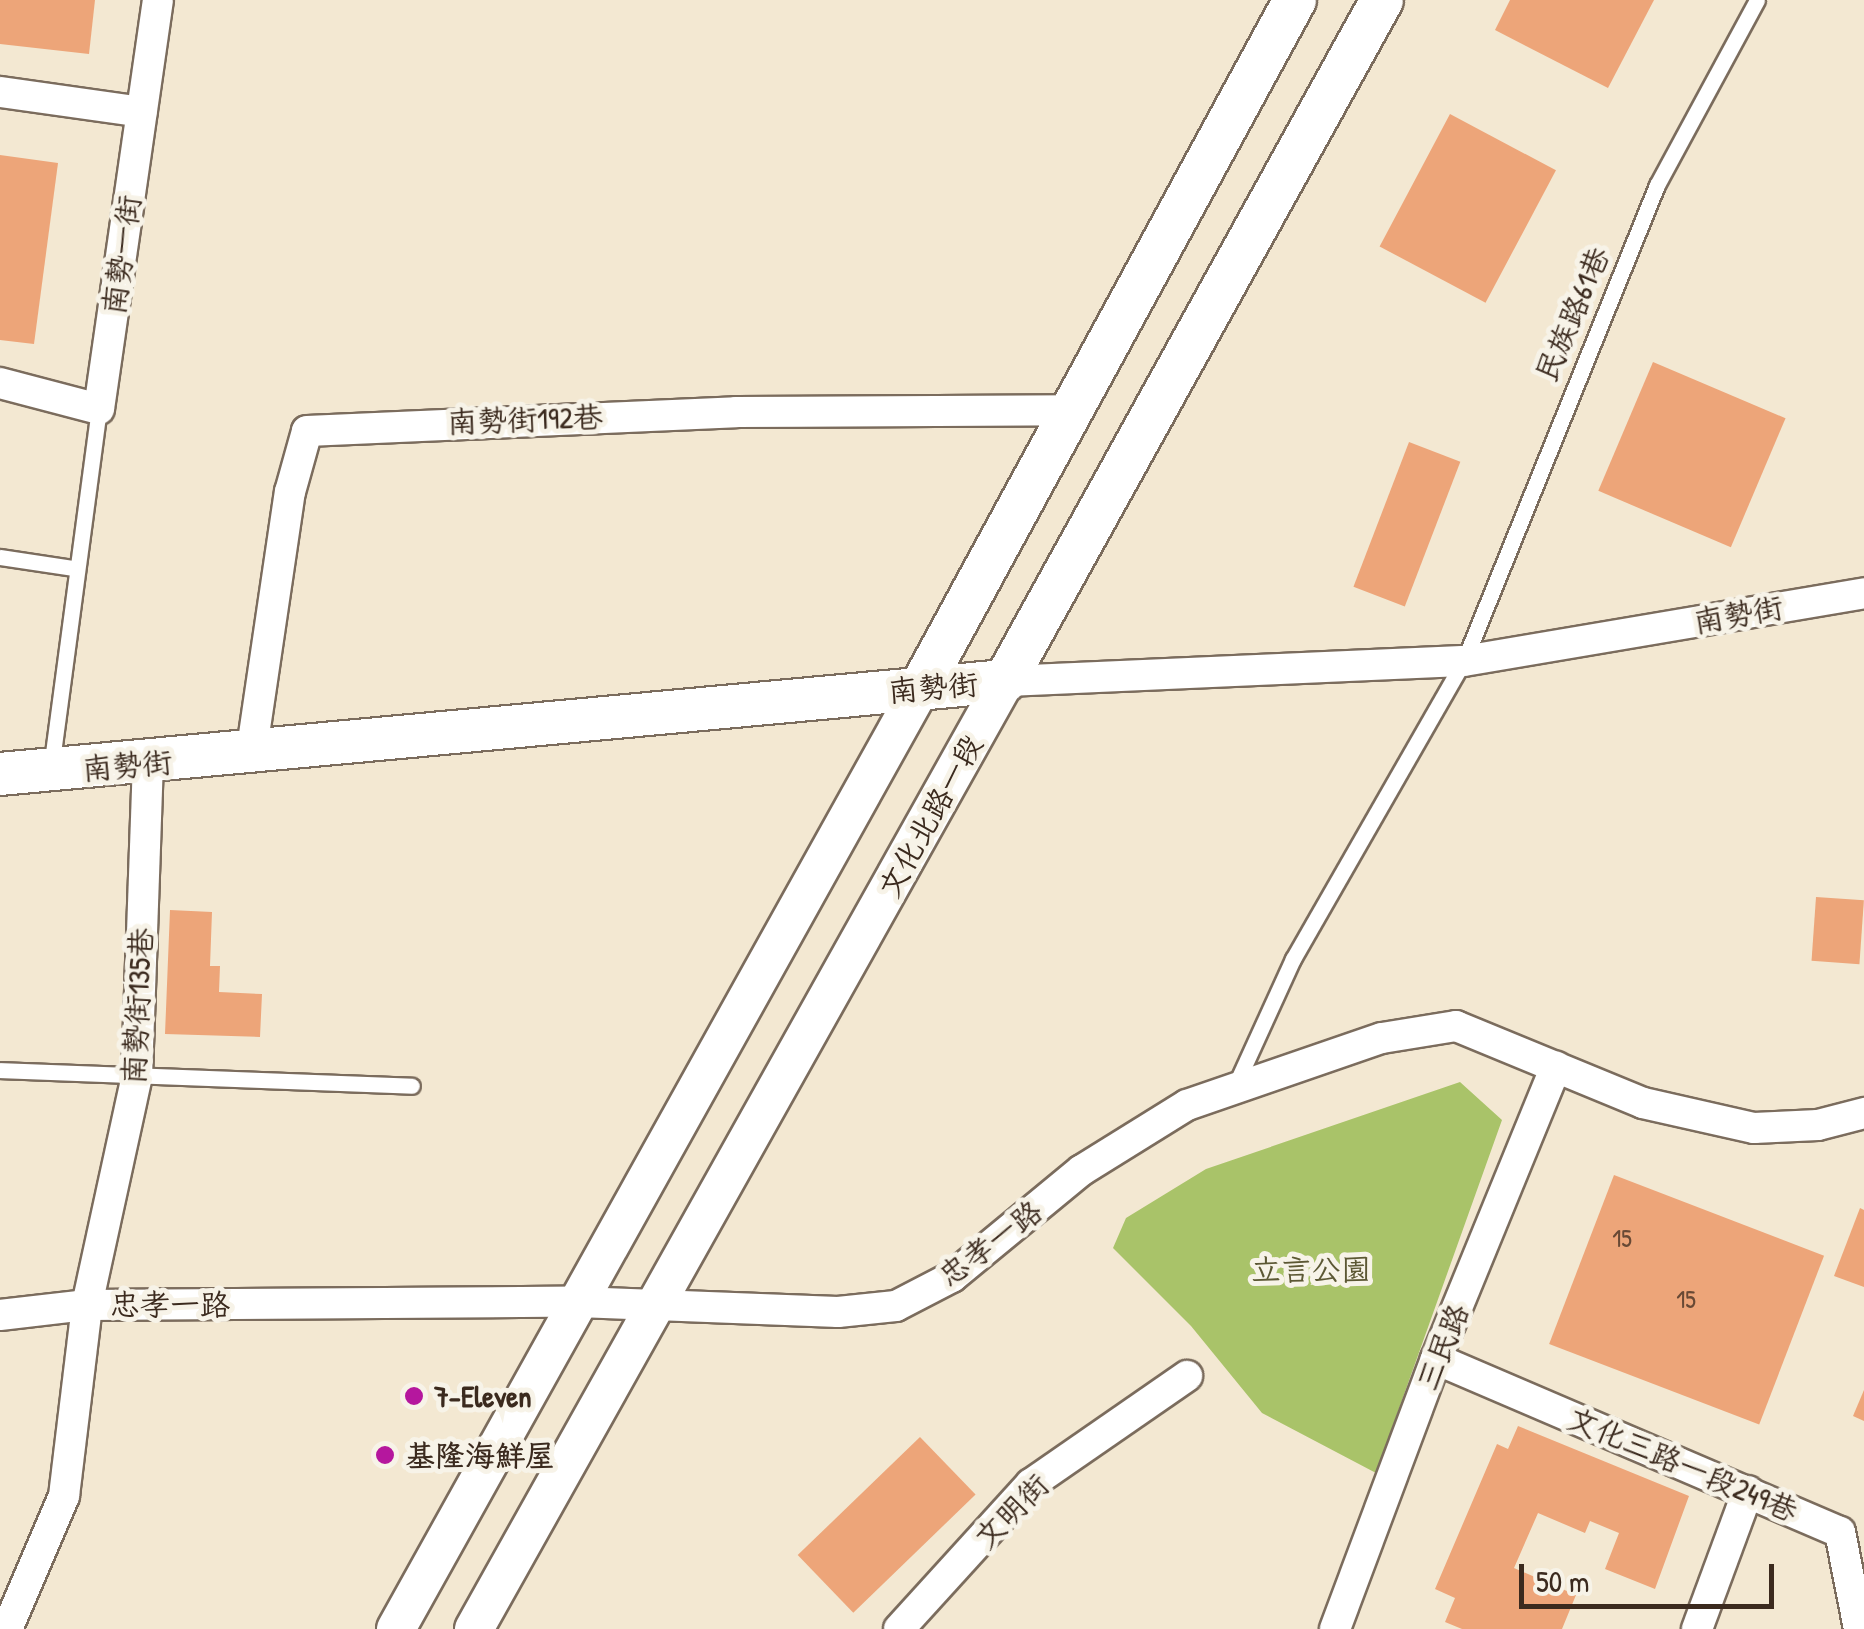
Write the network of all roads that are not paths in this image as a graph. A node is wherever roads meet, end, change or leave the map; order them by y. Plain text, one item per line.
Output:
1 (158, 0) edge
2 (1294, 0) edge
3 (1382, 0) edge
4 (1757, 0) edge
5 (0, 92) edge
6 (142, 112) junction
7 (0, 383) edge
8 (99, 409) junction
9 (1072, 410) junction
10 (0, 557) edge
11 (73, 568) junction
12 (1864, 593) edge
13 (1464, 661) junction
14 (1005, 681) junction
15 (922, 688) junction
16 (252, 755) junction
17 (148, 762) junction
18 (50, 772) junction
19 (0, 774) edge
20 (1556, 1067) junction
21 (0, 1070) edge
22 (137, 1076) junction
23 (412, 1086) dead end
24 (1235, 1086) junction
25 (1864, 1113) edge
26 (578, 1302) junction
27 (655, 1304) junction
28 (87, 1305) junction
29 (0, 1316) edge
30 (1436, 1359) junction
31 (1188, 1376) dead end
32 (1748, 1491) junction
33 (7, 1629) edge
34 (396, 1629) edge
35 (474, 1629) edge
36 (899, 1629) edge
37 (1336, 1629) edge
38 (1696, 1629) edge
39 (1859, 1629) edge

1 - 6 street, 南勢一街
2 - 9 main road
3 - 14 main road, 文化北路一段
4 - 13 lane, 民族路61巷
5 - 6 street
6 - 8 street, 南勢一街
7 - 8 street
8 - 11 lane
9 - 15 main road
9 - 16 street, 南勢街192巷
10 - 11 lane
11 - 18 lane
12 - 13 street, 南勢街
13 - 14 street, 南勢街
13 - 24 lane, 民族路61巷
14 - 15 main road, 南勢街
14 - 27 street, 文化北路一段
15 - 16 main road, 南勢街
15 - 26 street
16 - 17 main road, 南勢街
17 - 18 main road, 南勢街
17 - 22 street, 南勢街135巷
18 - 19 main road, 南勢街
20 - 24 street, 忠孝一路
20 - 25 street, 忠孝一路
20 - 30 street, 三民路
21 - 22 lane
22 - 23 lane
22 - 28 street, 南勢街135巷
24 - 27 street, 忠孝一路
26 - 27 street, 忠孝一路
26 - 28 street, 忠孝一路
26 - 34 street
27 - 35 street, 文化北路一段
28 - 29 street, 忠孝一路
28 - 33 street, 南勢街135巷
30 - 32 street, 文化三路一段249巷
30 - 37 street, 三民路
31 - 36 street, 文明街
32 - 38 street
32 - 39 street, 文化三路一段249巷

